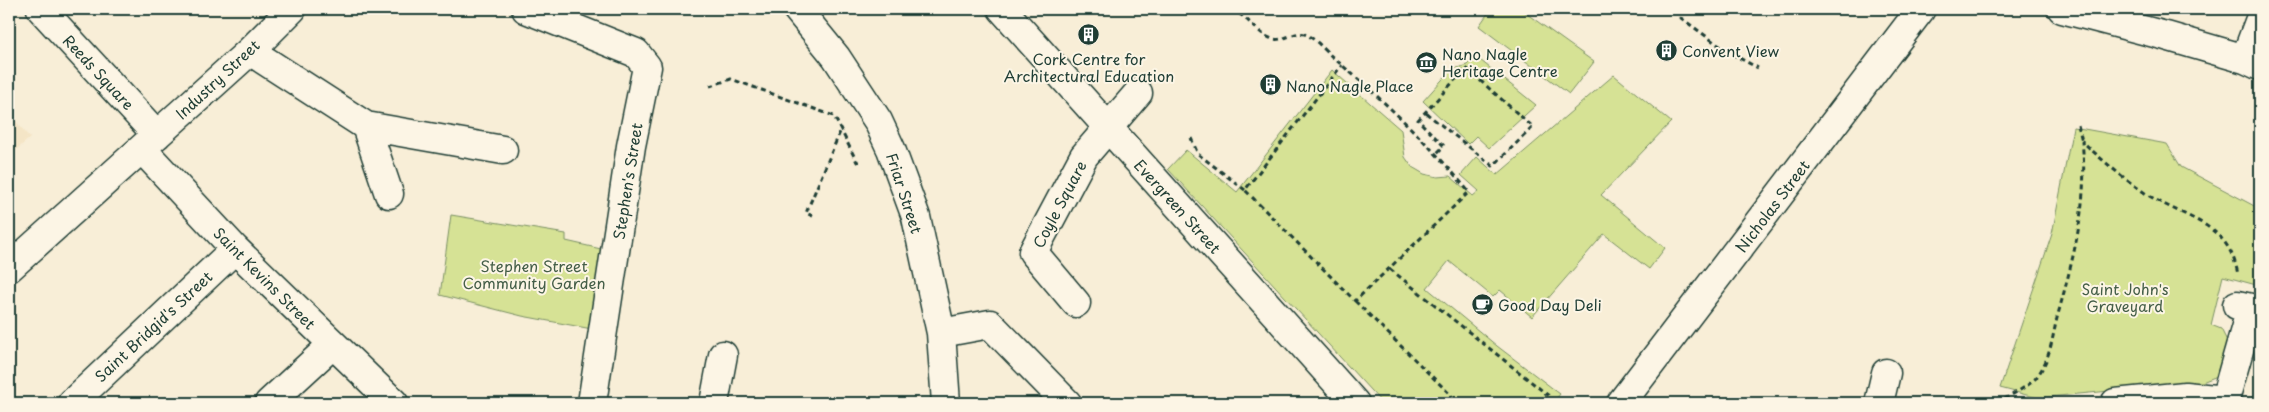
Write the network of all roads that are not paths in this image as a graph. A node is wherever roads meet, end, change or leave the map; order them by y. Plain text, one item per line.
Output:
1 (41, 9) edge
2 (292, 9) edge
3 (526, 9) edge
4 (798, 9) edge
5 (1002, 9) edge
6 (1921, 9) edge
7 (2062, 9) edge
8 (2260, 19) edge
9 (250, 50) junction
10 (2253, 62) edge
11 (1138, 93) dead end
12 (366, 126) junction
13 (1108, 127) junction
14 (150, 142) junction
15 (503, 150) dead end
16 (389, 194) dead end
17 (235, 249) junction
18 (9, 268) edge
19 (1076, 303) dead end
20 (2237, 305) road end
21 (942, 333) junction
22 (332, 345) junction
23 (723, 355) dead end
24 (1886, 373) dead end
25 (2224, 402) edge
26 (72, 403) edge
27 (269, 403) edge
28 (394, 403) edge
29 (592, 403) edge
30 (714, 403) edge
31 (946, 403) edge
32 (1067, 403) edge
33 (1355, 403) edge
34 (1621, 403) edge
35 (1879, 403) edge
36 (2115, 403) edge

1 - 14 street, Reeds Square
2 - 9 street, Industry Street
3 - 29 street, Stephen's Street
4 - 21 street, Friar Street
5 - 13 street, Evergreen Street
6 - 34 street, Nicholas Street
7 - 10 street
8 - 10 street
9 - 12 street
9 - 14 street, Industry Street
11 - 13 street
12 - 15 street
12 - 16 street
13 - 19 street, Coyle Square
13 - 33 street, Evergreen Street
14 - 17 street, Saint Kevins Street
14 - 18 street, Industry Street
17 - 22 street, Saint Kevins Street
17 - 26 street, Saint Bridgid's Street
20 - 25 street
21 - 31 street, Friar Street
21 - 32 street
22 - 27 street
22 - 28 street, Saint Kevins Street
23 - 30 street
24 - 35 street
25 - 36 street

